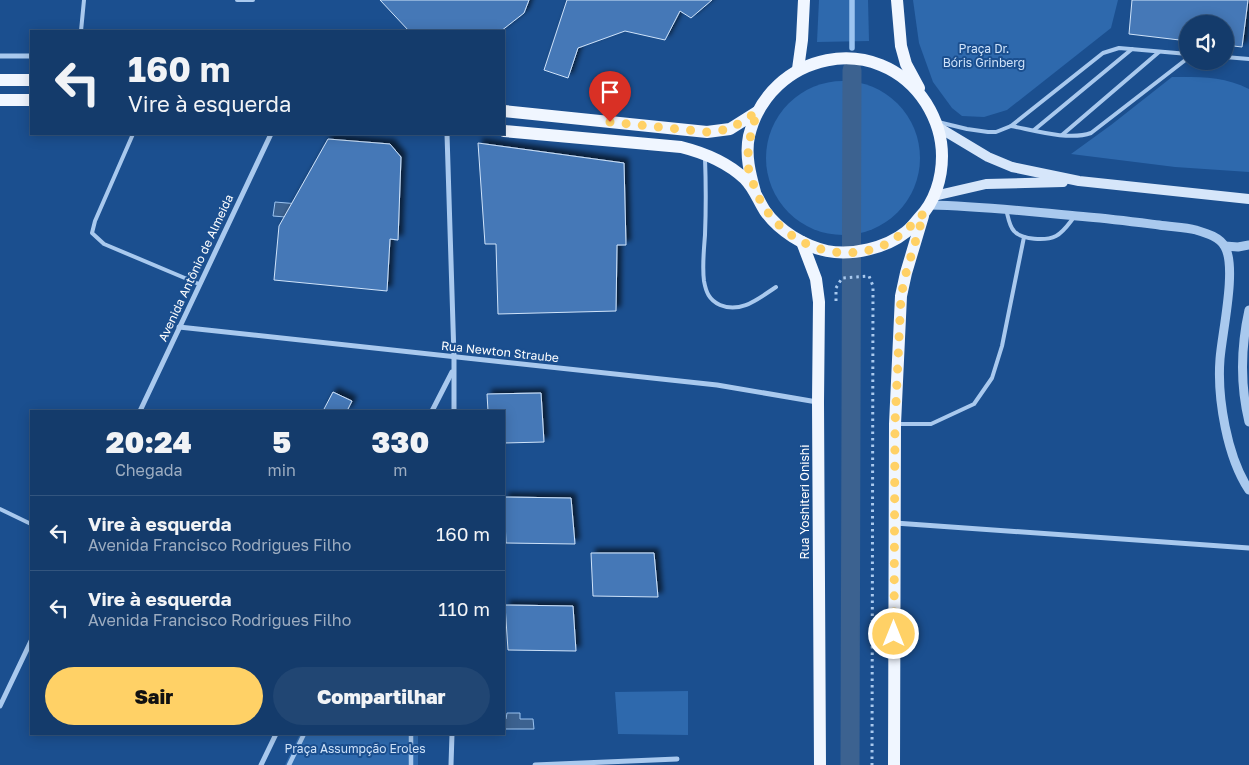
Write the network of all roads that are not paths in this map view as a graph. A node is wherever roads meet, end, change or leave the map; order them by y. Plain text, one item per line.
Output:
1 (84, 0) edge
2 (237, 0) edge
3 (253, 0) edge
4 (804, 0) edge
5 (897, 0) edge
6 (81, 30) edge
7 (1132, 49) junction
8 (1159, 52) junction
9 (1179, 53) edge
10 (0, 56) edge
11 (30, 56) edge
12 (1234, 58) edge
13 (1249, 59) edge
14 (1179, 65) edge
15 (798, 69) junction
16 (0, 80) edge
17 (30, 80) edge
18 (0, 100) edge
19 (30, 100) edge
20 (505, 110) edge
21 (757, 112) junction
22 (935, 120) junction
23 (1011, 126) junction
24 (1034, 130) junction
25 (505, 131) edge
26 (132, 135) edge
27 (270, 135) edge
28 (448, 135) edge
29 (1062, 135) junction
30 (705, 153) junction
31 (1079, 181) junction
32 (755, 192) junction
33 (1249, 199) edge
34 (929, 205) junction
35 (1006, 209) junction
36 (1075, 216) junction
37 (1024, 237) junction
38 (802, 242) junction
39 (1249, 245) edge
40 (1225, 246) junction
41 (199, 284) junction
42 (776, 287) dead end
43 (1249, 310) edge
44 (179, 327) junction
45 (454, 357) junction
46 (454, 369) junction
47 (818, 402) junction
48 (140, 410) edge
49 (433, 410) edge
50 (454, 410) edge
51 (1249, 422) edge
52 (895, 424) junction
53 (1249, 490) edge
54 (0, 509) edge
55 (894, 523) junction
56 (30, 524) edge
57 (1249, 548) edge
58 (30, 643) edge
59 (0, 706) edge
60 (276, 735) edge
61 (304, 735) edge
62 (411, 735) edge
63 (452, 735) edge
64 (677, 759) dead end
65 (619, 763) edge
66 (261, 765) edge
67 (289, 765) edge
68 (411, 765) edge
69 (451, 765) edge
70 (535, 765) edge
71 (820, 765) edge
72 (894, 765) edge

1 - 6 lane
2 - 3 lane
4 - 15 main road
5 - 22 main road
7 - 8 lane
7 - 23 lane
7 - 24 lane
8 - 9 lane
8 - 29 lane
10 - 11 street
12 - 13 lane
14 - 29 lane
15 - 21 main road
15 - 22 main road
16 - 17 main road
18 - 19 main road
20 - 21 main road
21 - 32 main road
22 - 23 lane
22 - 31 main road
22 - 34 main road
23 - 24 lane
24 - 29 lane
25 - 30 main road
26 - 41 lane
27 - 41 street, Avenida Antônio de Almeida
28 - 45 street
30 - 32 main road
30 - 42 lane
31 - 33 main road
31 - 34 main road
32 - 38 main road
34 - 35 street
34 - 38 main road
34 - 52 main road
35 - 36 street
35 - 37 lane
36 - 37 lane
36 - 40 street
37 - 52 lane
38 - 47 main road, Rua Yoshiteri Onishi
39 - 40 street
40 - 53 street
41 - 44 street, Avenida Antônio de Almeida
43 - 51 street
44 - 45 street, Rua Newton Straube
44 - 48 street, Avenida Antônio de Almeida
45 - 46 street
45 - 47 street, Rua Newton Straube
46 - 49 street
46 - 50 street
47 - 71 main road, Rua Yoshiteri Onishi
52 - 55 main road
54 - 56 lane
55 - 57 street
55 - 72 main road
58 - 59 street
60 - 66 street
61 - 67 street
62 - 68 street
63 - 69 street
64 - 65 street
65 - 70 street

